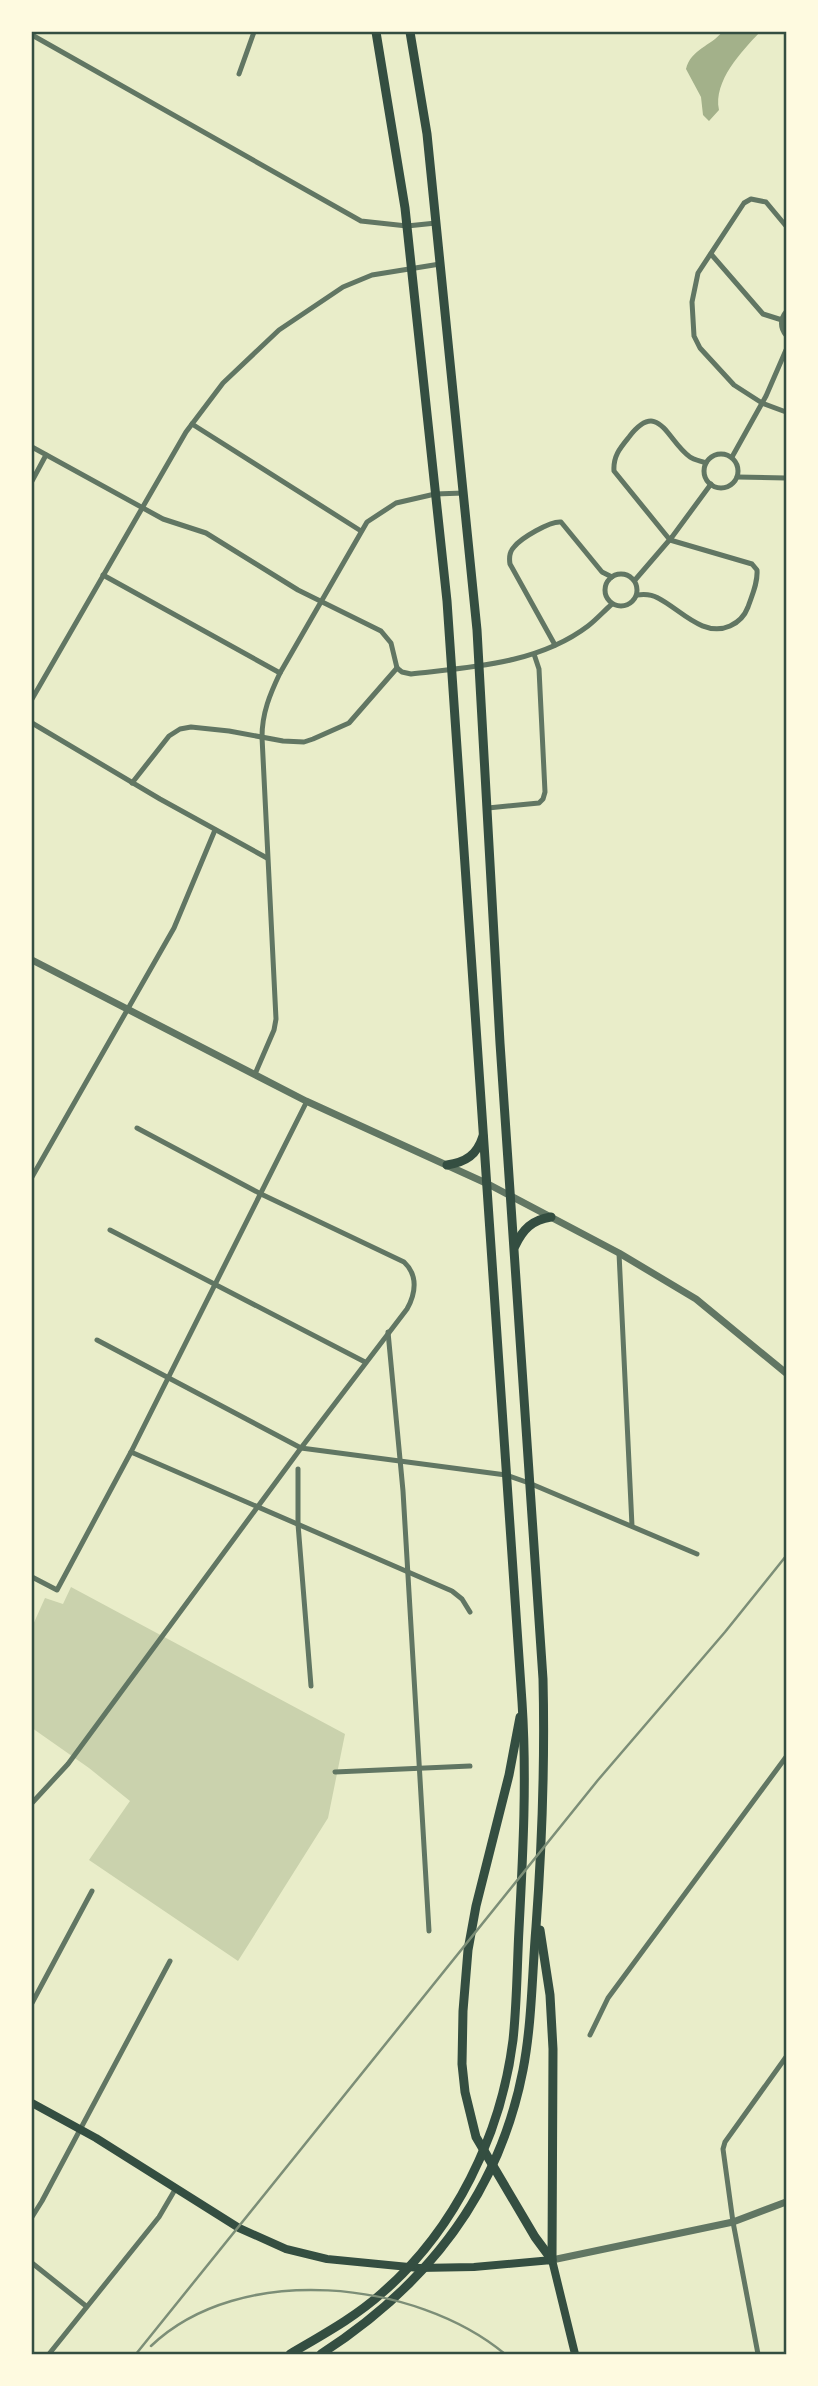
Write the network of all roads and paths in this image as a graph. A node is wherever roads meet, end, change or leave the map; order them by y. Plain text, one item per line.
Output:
1 (254, 32) edge
2 (376, 32) edge
3 (410, 32) edge
4 (32, 35) edge
5 (239, 74) dead end
6 (436, 223) junction
7 (407, 226) junction
8 (786, 226) edge
9 (710, 254) junction
10 (440, 264) junction
11 (412, 268) junction
12 (786, 312) edge
13 (782, 320) junction
14 (786, 335) edge
15 (786, 350) edge
16 (762, 403) junction
17 (786, 412) edge
18 (192, 424) junction
19 (32, 447) edge
20 (46, 455) junction
21 (732, 457) junction
22 (706, 463) junction
23 (737, 477) junction
24 (786, 478) edge
25 (32, 481) edge
26 (711, 484) junction
27 (464, 493) junction
28 (435, 494) junction
29 (141, 508) junction
30 (361, 531) junction
31 (670, 540) junction
32 (103, 575) junction
33 (612, 577) junction
34 (635, 580) junction
35 (637, 595) junction
36 (320, 601) junction
37 (612, 604) junction
38 (555, 645) junction
39 (534, 654) junction
40 (480, 666) junction
41 (397, 668) junction
42 (452, 669) junction
43 (280, 673) junction
44 (32, 699) edge
45 (32, 723) edge
46 (262, 737) junction
47 (132, 783) junction
48 (488, 808) junction
49 (215, 831) junction
50 (267, 858) junction
51 (32, 960) edge
52 (128, 1009) junction
53 (255, 1074) junction
54 (307, 1101) junction
55 (137, 1128) dead end
56 (484, 1131) junction
57 (447, 1165) junction
58 (32, 1177) edge
59 (488, 1184) junction
60 (261, 1194) junction
61 (511, 1195) junction
62 (551, 1217) junction
63 (110, 1230) dead end
64 (514, 1248) junction
65 (619, 1253) junction
66 (214, 1286) junction
67 (388, 1332) junction
68 (97, 1340) dead end
69 (365, 1363) junction
70 (786, 1373) edge
71 (168, 1379) junction
72 (301, 1448) junction
73 (131, 1452) junction
74 (399, 1462) junction
75 (298, 1469) dead end
76 (506, 1475) junction
77 (529, 1483) junction
78 (260, 1507) junction
79 (298, 1524) junction
80 (632, 1526) junction
81 (697, 1554) dead end
82 (406, 1570) junction
83 (32, 1577) edge
84 (470, 1612) dead end
85 (311, 1686) dead end
86 (522, 1702) junction
87 (786, 1757) edge
88 (470, 1766) dead end
89 (419, 1767) junction
90 (335, 1772) dead end
91 (32, 1803) edge
92 (92, 1891) dead end
93 (537, 1907) junction
94 (429, 1931) dead end
95 (170, 1961) dead end
96 (32, 2003) edge
97 (590, 2035) dead end
98 (786, 2057) edge
99 (32, 2103) edge
100 (80, 2129) junction
101 (176, 2188) junction
102 (786, 2202) edge
103 (32, 2217) edge
104 (733, 2222) junction
105 (552, 2260) junction
106 (32, 2263) edge
107 (86, 2306) junction
108 (49, 2354) edge
109 (290, 2354) edge
110 (321, 2354) edge
111 (575, 2354) edge
112 (758, 2354) edge

1 - 5 street
2 - 7 main road
3 - 6 main road
4 - 7 street
6 - 7 street
6 - 10 main road
7 - 11 main road
8 - 9 street
9 - 13 street
9 - 16 street
10 - 11 street
10 - 27 main road
11 - 18 street
11 - 28 main road
12 - 13 street
13 - 14 street
15 - 16 street
16 - 17 street
16 - 21 street
18 - 29 street
18 - 30 street
19 - 20 street
20 - 25 street
20 - 29 street
21 - 22 street
21 - 23 street
22 - 26 street
22 - 31 street
23 - 24 street
23 - 26 street
26 - 31 street
27 - 28 street
27 - 40 main road
28 - 30 street
28 - 42 main road
29 - 32 street
29 - 36 street
30 - 36 street
31 - 34 street
31 - 35 street
32 - 43 street
32 - 44 street
33 - 34 street
33 - 37 street
33 - 38 street
34 - 35 street
35 - 37 street
36 - 41 street
36 - 43 street
37 - 38 street
38 - 39 street
39 - 40 street
39 - 48 street
40 - 42 street
40 - 48 main road
41 - 42 street
41 - 46 street
42 - 56 main road
43 - 46 street
45 - 47 street
46 - 47 street
46 - 50 street
47 - 49 street
48 - 61 main road
49 - 50 street
49 - 52 street
50 - 53 street
51 - 52 street
52 - 53 street
52 - 58 street
53 - 54 street
54 - 57 street
54 - 60 street
55 - 60 street
56 - 57 main road
56 - 59 main road
57 - 59 street
59 - 61 street
59 - 76 main road
60 - 66 street
60 - 67 street
61 - 62 street
61 - 64 main road
62 - 64 main road
62 - 65 street
63 - 66 street
64 - 77 main road
65 - 70 street
65 - 80 street
66 - 69 street
66 - 71 street
67 - 69 street
67 - 74 street
68 - 71 street
69 - 72 street
71 - 72 street
71 - 73 street
72 - 74 street
72 - 78 street
73 - 78 street
73 - 83 street
74 - 76 street
74 - 82 street
75 - 79 street
76 - 77 street
76 - 86 main road
77 - 80 street
77 - 93 main road
78 - 79 street
78 - 91 street
79 - 82 street
79 - 85 street
80 - 81 street
82 - 84 street
82 - 89 street
86 - 105 main road
86 - 109 main road
87 - 97 street
88 - 89 street
89 - 90 street
89 - 94 street
92 - 96 street
93 - 105 main road
93 - 110 main road
95 - 100 street
98 - 104 street
99 - 100 main road
100 - 101 main road
100 - 103 street
101 - 105 main road
101 - 107 street
102 - 104 street
104 - 105 street
104 - 112 street
105 - 111 main road
106 - 107 street
107 - 108 street

